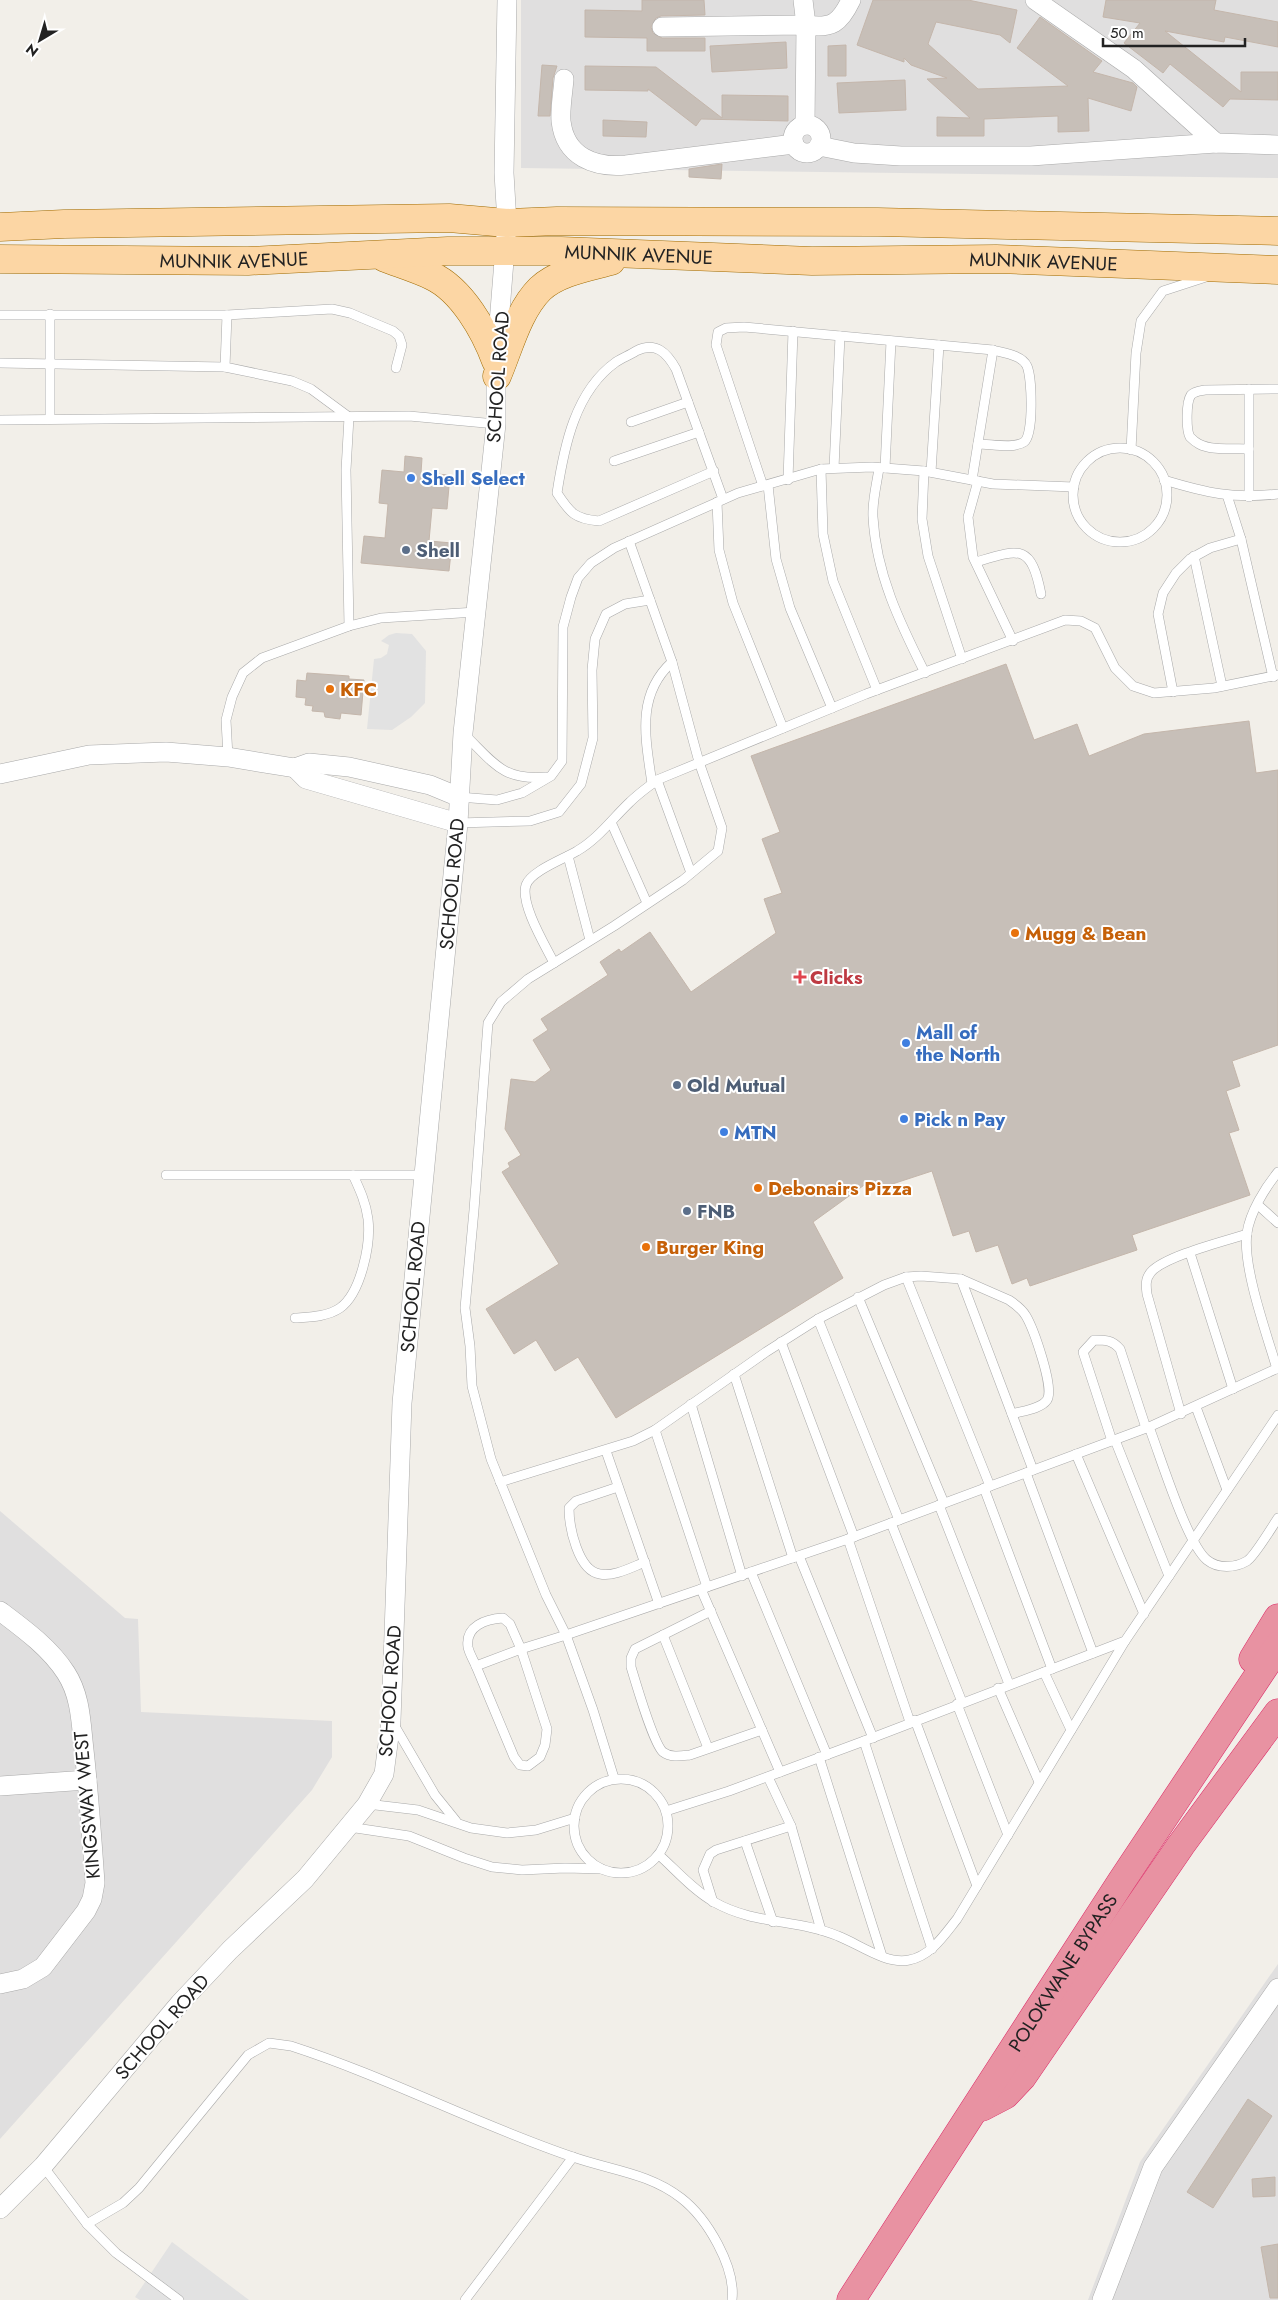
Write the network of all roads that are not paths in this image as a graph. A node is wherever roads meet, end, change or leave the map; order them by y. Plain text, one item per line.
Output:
1 (507, 0) edge
2 (803, 0) edge
3 (851, 0) edge
4 (1035, 0) edge
5 (806, 25) junction
6 (662, 27) dead end
7 (564, 79) dead end
8 (805, 125) junction
9 (1216, 143) junction
10 (794, 144) junction
11 (1278, 145) edge
12 (820, 146) junction
13 (507, 223) junction
14 (0, 228) edge
15 (1278, 231) edge
16 (506, 252) junction
17 (632, 254) junction
18 (378, 255) junction
19 (0, 259) edge
20 (1248, 268) junction
21 (1278, 270) edge
22 (50, 314) junction
23 (0, 315) edge
24 (227, 315) junction
25 (793, 332) junction
26 (840, 336) junction
27 (891, 340) junction
28 (939, 345) junction
29 (993, 350) junction
30 (0, 364) edge
31 (49, 365) junction
32 (224, 367) junction
33 (396, 368) dead end
34 (497, 368) junction
35 (1249, 389) junction
36 (1278, 389) edge
37 (688, 402) junction
38 (349, 417) junction
39 (50, 419) junction
40 (0, 420) edge
41 (631, 422) dead end
42 (496, 424) junction
43 (698, 432) junction
44 (978, 444) junction
45 (1249, 449) junction
46 (1131, 450) junction
47 (614, 462) dead end
48 (834, 468) junction
49 (882, 468) junction
50 (821, 469) junction
51 (714, 471) junction
52 (928, 472) junction
53 (788, 480) junction
54 (1164, 480) junction
55 (975, 481) junction
56 (765, 486) junction
57 (1074, 487) junction
58 (1227, 494) junction
59 (1278, 494) edge
60 (1250, 497) junction
61 (720, 501) junction
62 (1241, 540) junction
63 (629, 542) junction
64 (1194, 556) junction
65 (976, 562) junction
66 (1041, 594) dead end
67 (650, 600) junction
68 (476, 612) junction
69 (349, 626) junction
70 (1013, 641) junction
71 (962, 659) junction
72 (672, 662) junction
73 (924, 673) junction
74 (1275, 676) edge
75 (1222, 686) junction
76 (877, 690) junction
77 (1174, 692) junction
78 (832, 708) junction
79 (783, 728) junction
80 (463, 733) junction
81 (228, 757) junction
82 (699, 762) junction
83 (296, 768) junction
84 (0, 774) edge
85 (551, 776) junction
86 (654, 782) junction
87 (459, 797) junction
88 (611, 822) junction
89 (458, 823) junction
90 (568, 856) junction
91 (691, 873) junction
92 (647, 903) junction
93 (590, 940) junction
94 (554, 963) junction
95 (1278, 1172) edge
96 (166, 1175) dead end
97 (353, 1175) junction
98 (424, 1175) junction
99 (1258, 1205) junction
100 (1278, 1223) edge
101 (1247, 1234) junction
102 (1190, 1253) junction
103 (906, 1277) junction
104 (961, 1279) junction
105 (858, 1297) junction
106 (295, 1318) dead end
107 (818, 1318) junction
108 (781, 1342) junction
109 (1277, 1368) edge
110 (734, 1374) junction
111 (1233, 1390) junction
112 (691, 1404) junction
113 (1196, 1406) junction
114 (1012, 1414) junction
115 (1181, 1414) junction
116 (1278, 1415) edge
117 (1148, 1428) junction
118 (655, 1430) junction
119 (1113, 1440) junction
120 (606, 1451) junction
121 (1076, 1454) junction
122 (1030, 1472) junction
123 (500, 1482) junction
124 (618, 1487) junction
125 (987, 1487) junction
126 (1227, 1490) junction
127 (941, 1504) junction
128 (1278, 1518) edge
129 (895, 1522) junction
130 (851, 1538) junction
131 (1193, 1541) junction
132 (796, 1557) junction
133 (644, 1562) junction
134 (751, 1572) junction
135 (742, 1576) junction
136 (1169, 1576) junction
137 (704, 1588) junction
138 (659, 1604) junction
139 (0, 1611) edge
140 (710, 1611) junction
141 (1144, 1614) junction
142 (1278, 1618) edge
143 (566, 1635) junction
144 (663, 1635) junction
145 (1125, 1641) junction
146 (1278, 1646) edge
147 (521, 1649) junction
148 (1093, 1653) junction
149 (476, 1666) junction
150 (1048, 1670) junction
151 (1008, 1684) junction
152 (998, 1688) junction
153 (959, 1703) junction
154 (1278, 1713) edge
155 (392, 1721) junction
156 (912, 1721) junction
157 (762, 1730) junction
158 (1071, 1730) junction
159 (868, 1740) junction
160 (708, 1748) junction
161 (823, 1756) junction
162 (780, 1772) junction
163 (768, 1777) junction
164 (614, 1778) junction
165 (87, 1780) junction
166 (1039, 1782) junction
167 (0, 1786) edge
168 (366, 1804) junction
169 (666, 1810) junction
170 (575, 1818) junction
171 (456, 1822) junction
172 (791, 1826) junction
173 (348, 1827) junction
174 (1008, 1835) junction
175 (745, 1841) junction
176 (659, 1855) junction
177 (602, 1869) junction
178 (1121, 1882) junction
179 (977, 1886) junction
180 (714, 1902) junction
181 (772, 1922) junction
182 (822, 1930) junction
183 (932, 1949) junction
184 (882, 1956) junction
185 (0, 1984) edge
186 (1278, 1988) edge
187 (974, 2111) junction
188 (573, 2157) junction
189 (43, 2166) junction
190 (0, 2209) edge
191 (87, 2224) junction
192 (179, 2300) edge
193 (465, 2300) edge
194 (732, 2300) edge
195 (851, 2300) edge
196 (1102, 2300) edge

1 - 13 street, SCHOOL ROAD
2 - 5 street
3 - 5 street
4 - 9 street
5 - 6 street
5 - 8 street
7 - 10 street
8 - 10 street
8 - 12 street
9 - 11 street
9 - 12 street
10 - 12 street
13 - 14 main road, MUNNIK AVENUE
13 - 15 main road, MUNNIK AVENUE
13 - 16 street, SCHOOL ROAD
16 - 17 main road, MUNNIK AVENUE
16 - 18 main road, MUNNIK AVENUE
16 - 34 street, SCHOOL ROAD
17 - 20 main road, MUNNIK AVENUE
17 - 34 main road
18 - 19 main road, MUNNIK AVENUE
18 - 34 main road
20 - 21 main road, MUNNIK AVENUE
20 - 46 lane
22 - 23 lane
22 - 24 lane
22 - 31 lane
24 - 32 lane
24 - 33 lane
25 - 26 lane
25 - 53 lane
25 - 56 lane
26 - 27 lane
26 - 48 lane
27 - 28 lane
27 - 49 lane
28 - 29 lane
28 - 52 lane
29 - 44 lane
29 - 44 lane
30 - 31 lane
31 - 32 lane
31 - 39 lane
32 - 38 lane
34 - 42 street, SCHOOL ROAD
35 - 36 lane
35 - 45 lane
35 - 45 lane
37 - 41 lane
37 - 43 lane
37 - 51 lane
38 - 39 lane
38 - 42 lane
38 - 69 lane
39 - 40 lane
42 - 68 street, SCHOOL ROAD
43 - 47 lane
43 - 51 lane
44 - 55 lane
45 - 60 lane
46 - 54 lane
46 - 57 lane
48 - 49 lane
48 - 50 lane
49 - 52 lane
49 - 73 lane
50 - 53 lane
50 - 76 lane
51 - 61 lane
52 - 55 lane
52 - 71 lane
53 - 56 lane
54 - 57 lane
54 - 58 lane
55 - 57 lane
55 - 65 lane
56 - 61 lane
56 - 78 lane
58 - 60 lane
58 - 62 lane
59 - 60 lane
61 - 63 lane
61 - 79 lane
62 - 64 lane
62 - 74 lane
63 - 67 lane
63 - 85 lane
64 - 75 lane
64 - 77 lane
65 - 66 lane
65 - 70 lane
67 - 72 lane
67 - 89 lane
68 - 69 lane
68 - 80 street, SCHOOL ROAD
69 - 81 lane
70 - 71 lane
70 - 77 lane
71 - 73 lane
72 - 82 lane
72 - 86 lane
73 - 76 lane
74 - 75 lane
75 - 77 lane
76 - 78 lane
78 - 79 lane
79 - 82 lane
80 - 85 lane
80 - 87 street, SCHOOL ROAD
81 - 83 street
81 - 84 street
82 - 86 lane
82 - 91 lane
83 - 87 street
83 - 89 street
85 - 87 lane
86 - 88 lane
86 - 91 lane
87 - 89 street, SCHOOL ROAD
88 - 90 lane
88 - 92 lane
89 - 98 street, SCHOOL ROAD
90 - 93 lane
90 - 94 lane
91 - 92 lane
92 - 93 lane
93 - 94 lane
94 - 123 lane
95 - 99 lane
96 - 97 lane
97 - 98 lane
97 - 106 lane
98 - 155 street, SCHOOL ROAD
99 - 100 lane
99 - 101 lane
101 - 102 lane
101 - 109 lane
102 - 111 lane
102 - 115 lane
103 - 104 lane
103 - 105 lane
103 - 125 lane
104 - 114 lane
104 - 114 lane
105 - 107 lane
105 - 127 lane
107 - 108 lane
107 - 129 lane
108 - 110 lane
108 - 130 lane
109 - 111 lane
110 - 112 lane
110 - 132 lane
111 - 113 lane
112 - 118 lane
112 - 135 lane
113 - 115 lane
113 - 126 lane
114 - 122 lane
115 - 117 lane
116 - 126 lane
117 - 119 lane
117 - 119 lane
117 - 131 lane
118 - 120 lane
118 - 137 lane
119 - 121 lane
119 - 136 lane
120 - 123 lane
120 - 124 lane
121 - 122 lane
121 - 141 lane
122 - 125 lane
122 - 148 lane
123 - 143 lane
124 - 133 lane
124 - 133 lane
125 - 127 lane
125 - 150 lane
126 - 131 lane
127 - 129 lane
127 - 151 lane
128 - 131 lane
129 - 130 lane
129 - 153 lane
130 - 132 lane
130 - 156 lane
131 - 136 lane
132 - 134 lane
132 - 159 lane
133 - 138 lane
134 - 135 lane
134 - 161 lane
135 - 137 lane
136 - 141 lane
137 - 138 lane
137 - 140 lane
138 - 143 lane
139 - 165 street, KINGSWAY WEST
140 - 144 lane
140 - 157 lane
141 - 145 lane
142 - 178 highway
143 - 147 lane
143 - 164 lane
144 - 160 lane
144 - 160 lane
145 - 148 lane
145 - 158 lane
146 - 178 highway, POLOKWANE BYPASS
147 - 149 lane
147 - 149 lane
147 - 149 lane
148 - 150 lane
150 - 151 lane
150 - 158 lane
151 - 152 lane
152 - 153 lane
152 - 166 lane
153 - 156 lane
153 - 174 lane
154 - 187 highway
155 - 168 street, SCHOOL ROAD
155 - 171 lane
156 - 159 lane
156 - 179 lane
157 - 160 lane
157 - 162 lane
158 - 166 lane
159 - 161 lane
159 - 183 lane
161 - 162 lane
161 - 184 lane
162 - 163 lane
163 - 169 lane
163 - 172 lane
164 - 169 lane
164 - 170 lane
165 - 167 street
165 - 185 street, KINGSWAY WEST
166 - 174 lane
168 - 171 lane
168 - 173 street, SCHOOL ROAD
169 - 176 lane
170 - 171 lane
170 - 177 lane
172 - 175 lane
172 - 182 lane
173 - 177 lane
173 - 189 street, SCHOOL ROAD
174 - 179 lane
175 - 180 lane
175 - 181 lane
176 - 177 lane
176 - 180 lane
178 - 187 highway, POLOKWANE BYPASS
179 - 183 lane
180 - 181 lane
181 - 182 lane
182 - 184 lane
183 - 184 lane
186 - 196 street
187 - 195 highway, POLOKWANE BYPASS
188 - 191 lane
188 - 193 lane
188 - 194 lane
189 - 190 street, SCHOOL ROAD
189 - 191 lane
191 - 192 lane

